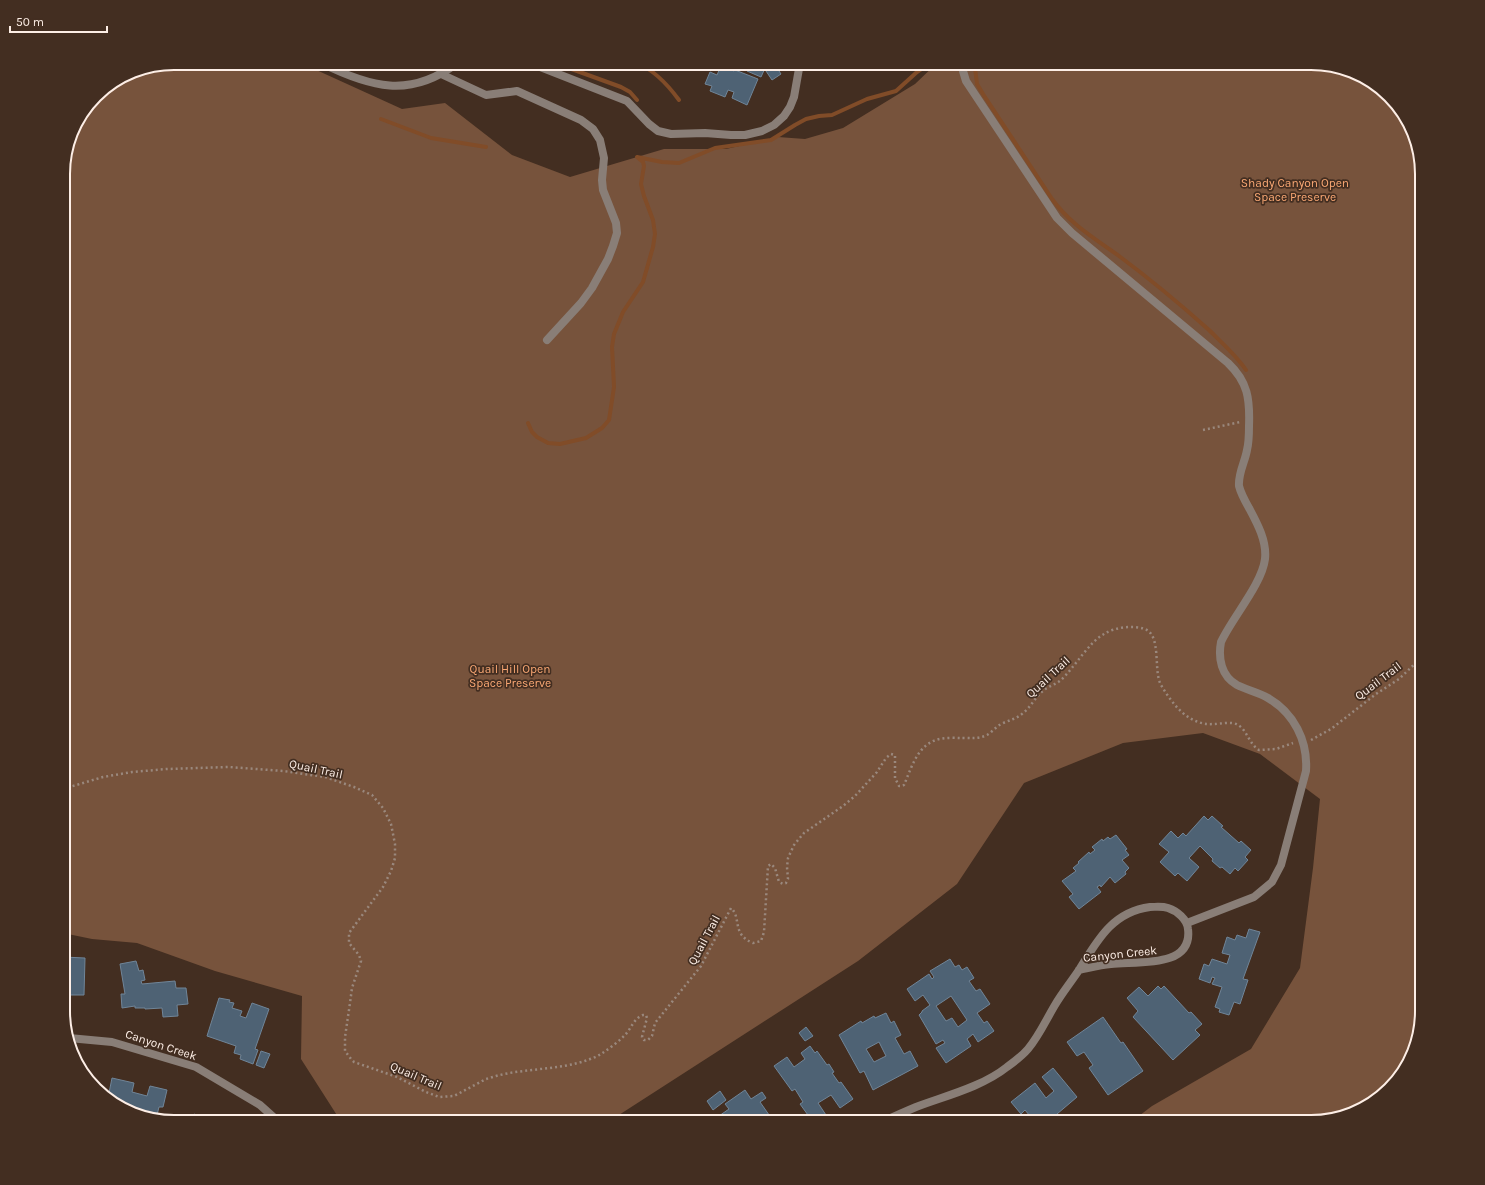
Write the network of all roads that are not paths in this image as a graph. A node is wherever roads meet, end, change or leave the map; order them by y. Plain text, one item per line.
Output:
1 (337, 70) edge
2 (447, 70) edge
3 (548, 70) edge
4 (799, 70) edge
5 (963, 70) edge
6 (441, 74) junction
7 (547, 340) dead end
8 (1187, 923) junction
9 (1079, 970) junction
10 (74, 1038) edge
11 (271, 1115) edge
12 (898, 1115) edge

1 - 6 street
2 - 6 street
3 - 4 street
5 - 8 street
6 - 7 street
8 - 9 street, Canyon Creek
8 - 9 street, Canyon Creek
9 - 12 street, Canyon Creek
10 - 11 street, Canyon Creek

